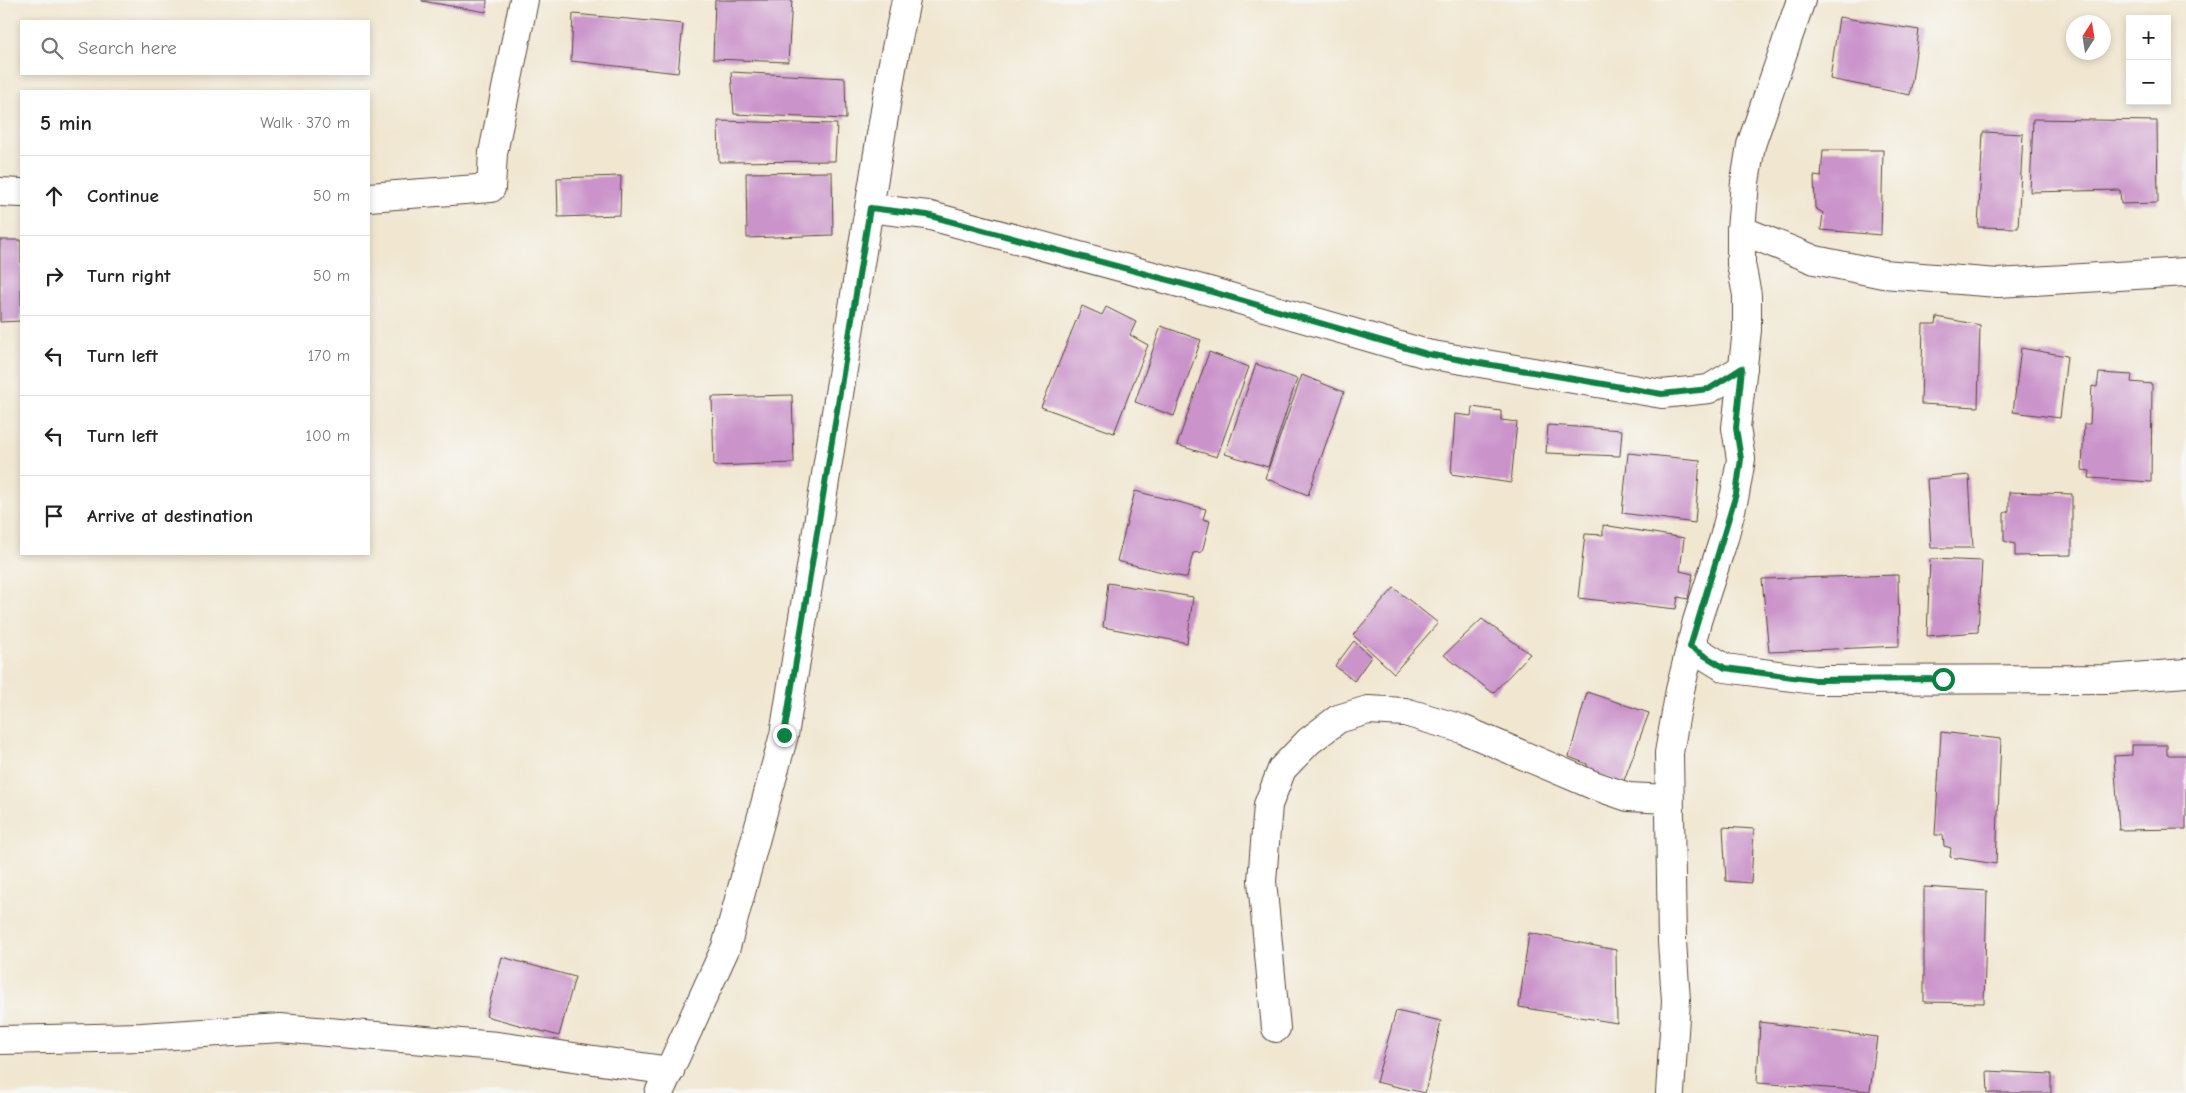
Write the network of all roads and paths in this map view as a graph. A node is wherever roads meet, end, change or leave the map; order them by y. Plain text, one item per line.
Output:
1 (524, 0) edge
2 (906, 0) edge
3 (1802, 0) edge
4 (0, 192) edge
5 (20, 193) edge
6 (370, 197) edge
7 (870, 208) junction
8 (1741, 230) junction
9 (2186, 272) edge
10 (1742, 368) junction
11 (1690, 647) junction
12 (2186, 673) edge
13 (1668, 799) junction
14 (1276, 1028) dead end
15 (0, 1040) edge
16 (665, 1082) edge
17 (1670, 1093) edge

1 - 6 street
2 - 7 street
3 - 8 street
4 - 5 street
7 - 10 street
7 - 16 street
8 - 9 street
8 - 10 street
10 - 11 street
11 - 12 street
11 - 13 street
13 - 14 street
13 - 17 street
15 - 16 street

